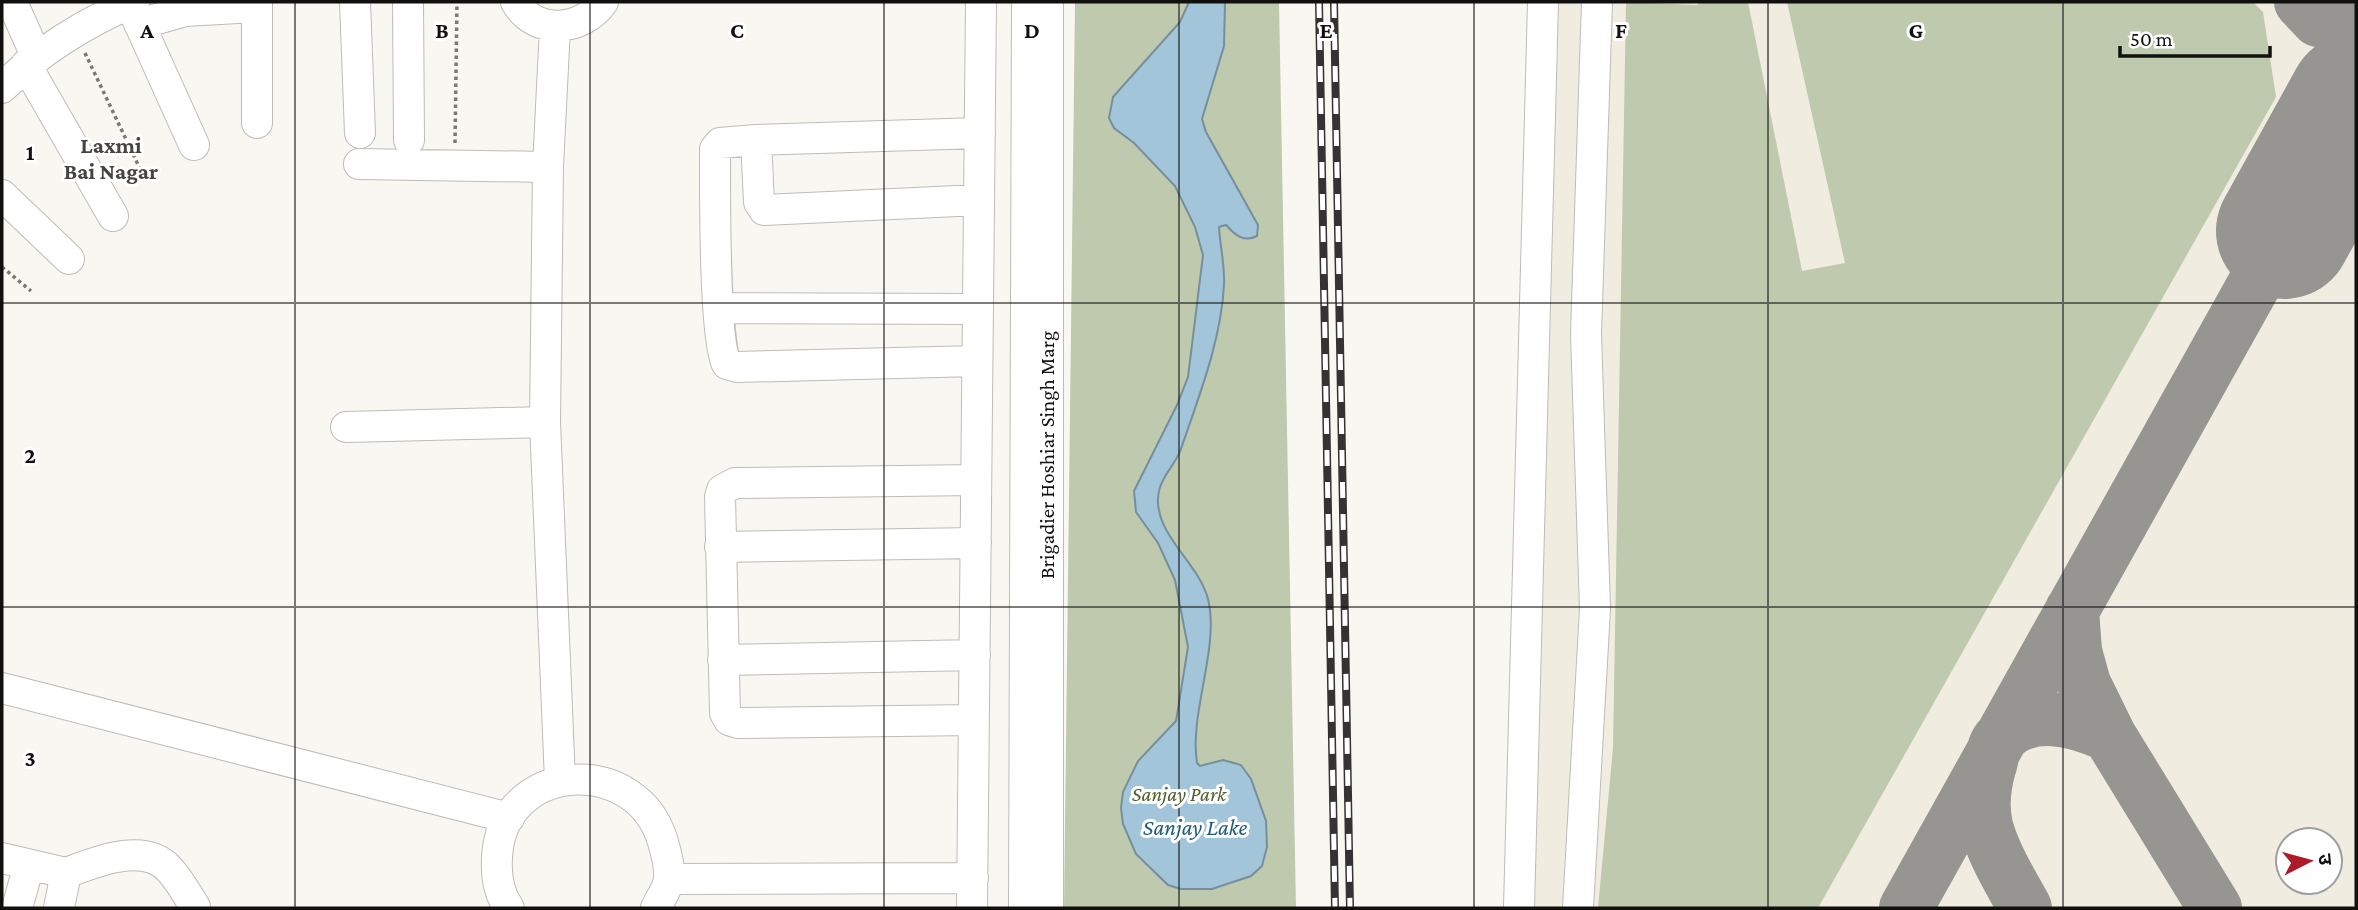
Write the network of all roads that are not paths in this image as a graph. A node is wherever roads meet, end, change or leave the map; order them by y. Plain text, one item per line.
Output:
1 (12, 2) edge
2 (355, 2) edge
3 (408, 2) edge
4 (516, 2) edge
5 (603, 2) edge
6 (981, 2) edge
7 (1027, 2) edge
8 (1048, 2) edge
9 (1543, 2) edge
10 (1597, 2) edge
11 (257, 4) edge
12 (127, 8) edge
13 (555, 27) junction
14 (20, 69) edge
15 (2, 104) edge
16 (257, 123) dead end
17 (360, 133) dead end
18 (980, 133) junction
19 (409, 140) dead end
20 (756, 140) junction
21 (194, 145) dead end
22 (359, 164) dead end
23 (548, 167) junction
24 (2, 195) edge
25 (979, 200) junction
26 (113, 216) dead end
27 (69, 259) dead end
28 (719, 308) junction
29 (978, 309) junction
30 (977, 361) junction
31 (545, 422) junction
32 (346, 427) dead end
33 (976, 480) junction
34 (976, 543) junction
35 (720, 547) junction
36 (975, 655) junction
37 (723, 660) junction
38 (2, 688) edge
39 (974, 720) junction
40 (560, 781) junction
41 (509, 818) junction
42 (15, 861) edge
43 (66, 873) junction
44 (669, 878) junction
45 (972, 878) junction
46 (17, 908) edge
47 (59, 908) edge
48 (197, 908) edge
49 (509, 908) edge
50 (656, 908) edge
51 (972, 908) edge
52 (1024, 908) edge
53 (1048, 908) edge
54 (1519, 908) edge
55 (1578, 908) edge

1 - 14 street
2 - 17 street
3 - 19 street
4 - 13 street
5 - 13 street
6 - 18 street
7 - 52 street, Brigadier Hoshiar Singh Marg
8 - 53 street, Brigadier Hoshiar Singh Marg
9 - 54 street
10 - 55 street
11 - 12 street
11 - 16 street
12 - 14 street
12 - 21 street
13 - 23 street
14 - 15 street
14 - 26 street
18 - 20 street
18 - 25 street
20 - 25 street
20 - 28 street
22 - 23 street
23 - 31 street
24 - 27 street
25 - 29 street
28 - 29 street
28 - 30 street
29 - 30 street
30 - 33 street
31 - 32 street
31 - 40 street
33 - 34 street
33 - 35 street
34 - 35 street
34 - 36 street
35 - 37 street
36 - 37 street
36 - 39 street
37 - 39 street
38 - 41 street
39 - 45 street
40 - 41 street
40 - 44 street
41 - 49 street
42 - 43 street
42 - 46 street
43 - 47 street
43 - 48 street
44 - 45 street
44 - 50 street
45 - 51 street

